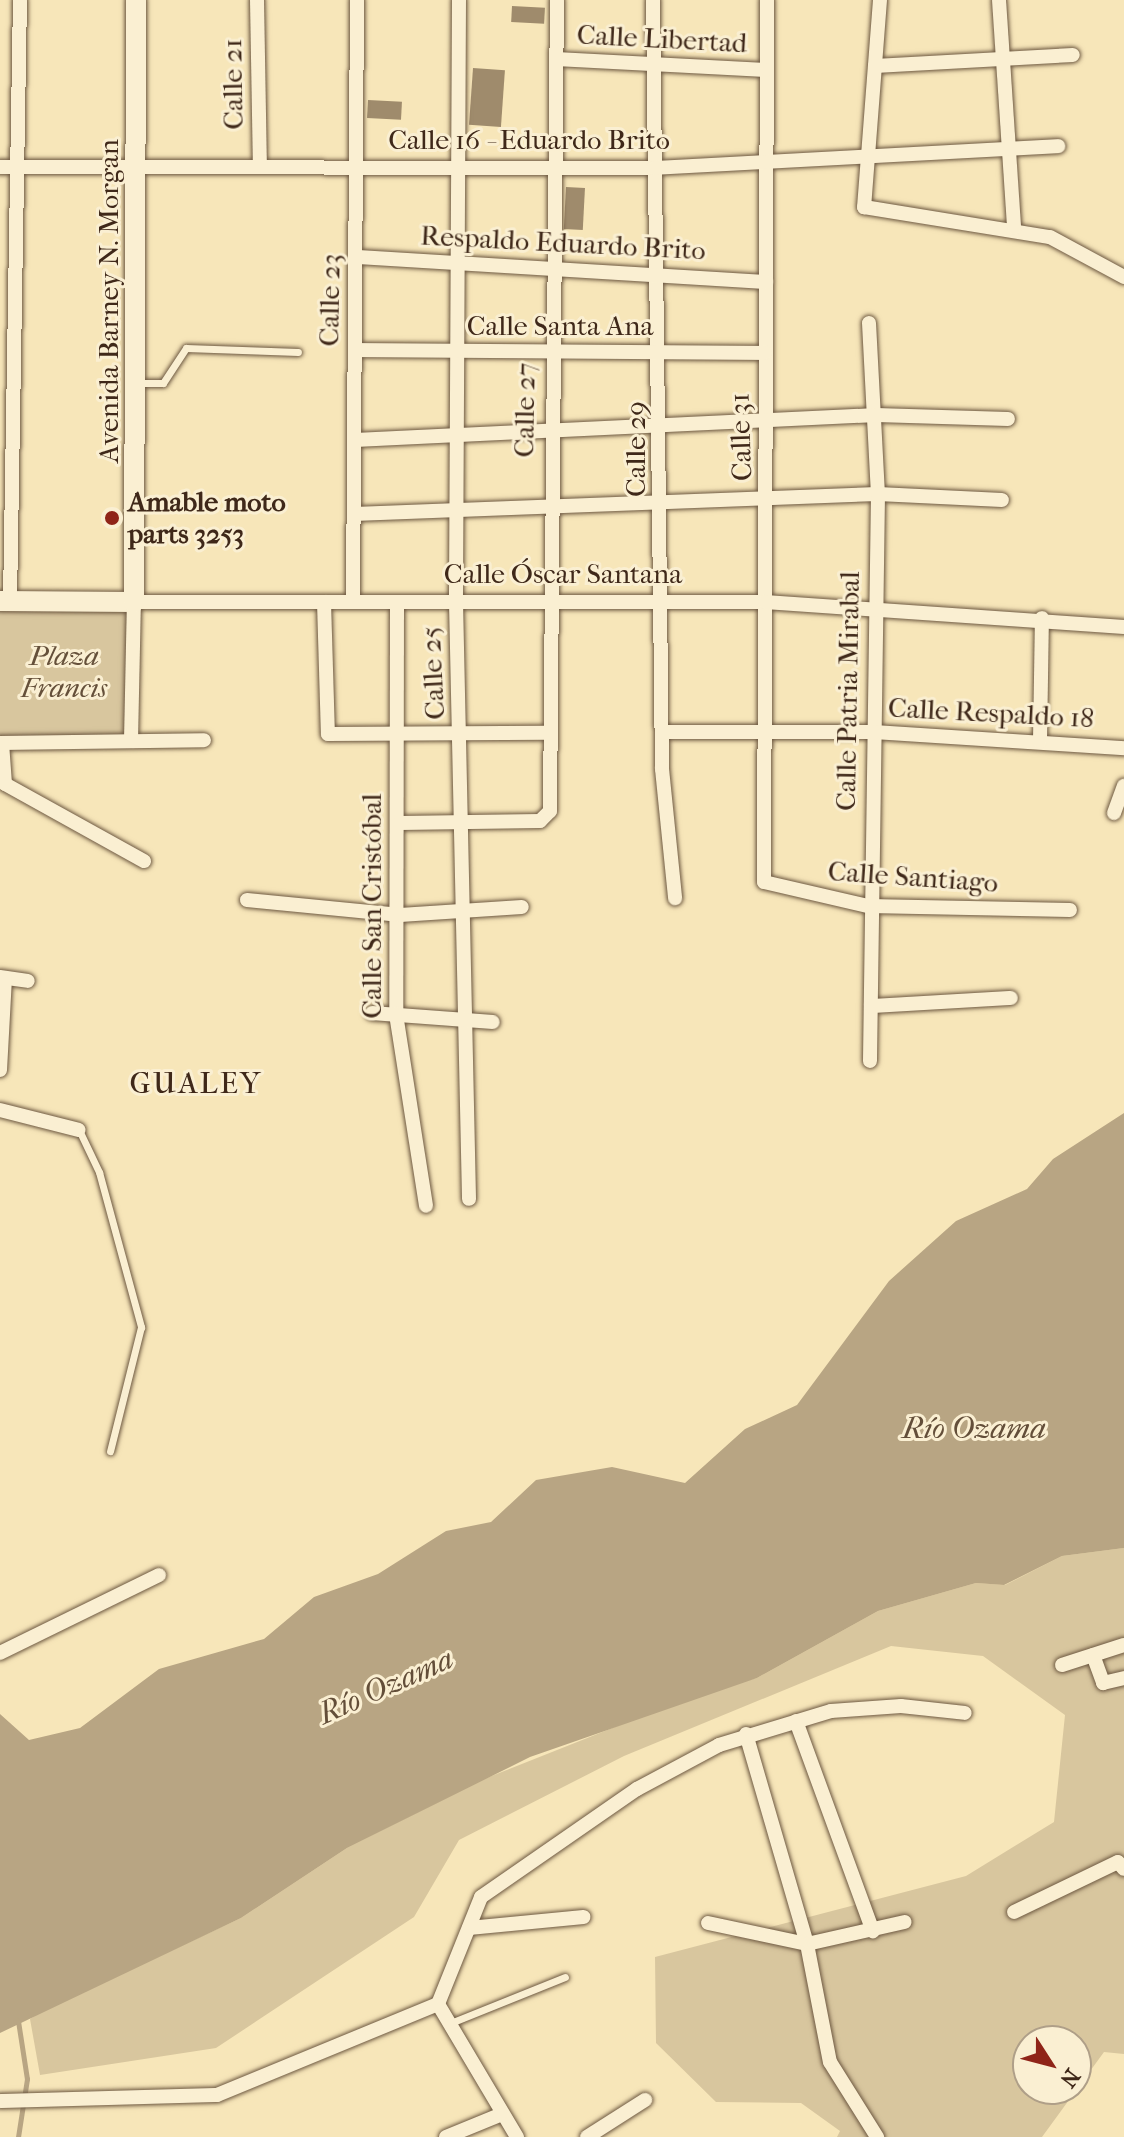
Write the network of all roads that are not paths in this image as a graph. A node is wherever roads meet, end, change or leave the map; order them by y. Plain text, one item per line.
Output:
1 (20, 0) edge
2 (136, 0) edge
3 (257, 0) edge
4 (357, 0) edge
5 (459, 0) edge
6 (557, 0) edge
7 (653, 0) edge
8 (767, 0) edge
9 (880, 0) edge
10 (999, 0) edge
11 (1073, 55) dead end
12 (1005, 57) junction
13 (556, 59) junction
14 (875, 66) junction
15 (651, 68) junction
16 (766, 70) junction
17 (1009, 146) junction
18 (1058, 146) dead end
19 (865, 155) junction
20 (766, 160) junction
21 (260, 166) junction
22 (0, 167) edge
23 (357, 167) junction
24 (554, 167) junction
25 (16, 168) junction
26 (138, 168) junction
27 (459, 168) junction
28 (654, 168) junction
29 (1014, 228) junction
30 (357, 257) junction
31 (455, 263) junction
32 (552, 269) junction
33 (662, 275) junction
34 (1124, 277) edge
35 (766, 282) junction
36 (869, 323) dead end
37 (356, 350) junction
38 (298, 352) dead end
39 (455, 352) junction
40 (552, 352) junction
41 (662, 352) junction
42 (765, 353) junction
43 (136, 383) junction
44 (876, 415) junction
45 (1008, 419) dead end
46 (765, 426) junction
47 (661, 430) junction
48 (550, 433) junction
49 (454, 437) junction
50 (355, 440) junction
51 (878, 494) junction
52 (768, 498) junction
53 (1002, 500) dead end
54 (662, 502) junction
55 (551, 506) junction
56 (456, 509) junction
57 (354, 514) junction
58 (5, 601) edge
59 (353, 601) junction
60 (134, 602) junction
61 (324, 602) junction
62 (397, 602) junction
63 (456, 602) junction
64 (662, 602) junction
65 (765, 602) junction
66 (550, 606) junction
67 (877, 610) junction
68 (1042, 618) junction
69 (1124, 627) edge
70 (662, 732) junction
71 (761, 732) junction
72 (874, 732) junction
73 (462, 733) junction
74 (548, 733) junction
75 (396, 734) junction
76 (204, 740) dead end
77 (131, 741) junction
78 (1040, 741) junction
79 (1, 743) edge
80 (1124, 748) edge
81 (1124, 786) edge
82 (1114, 813) dead end
83 (463, 822) junction
84 (400, 823) junction
85 (144, 861) dead end
86 (763, 873) joint
87 (675, 898) dead end
88 (247, 900) dead end
89 (868, 906) junction
90 (522, 907) dead end
91 (1070, 910) dead end
92 (462, 912) junction
93 (400, 915) junction
94 (3, 977) edge
95 (28, 981) dead end
96 (1011, 998) dead end
97 (871, 1006) junction
98 (372, 1013) dead end
99 (396, 1014) junction
100 (463, 1020) junction
101 (493, 1022) dead end
102 (870, 1061) dead end
103 (0, 1070) edge
104 (0, 1110) edge
105 (79, 1130) joint
106 (469, 1199) dead end
107 (426, 1206) dead end
108 (110, 1451) dead end
109 (159, 1575) dead end
110 (1124, 1645) edge
111 (0, 1653) edge
112 (1093, 1655) junction
113 (1062, 1665) dead end
114 (1124, 1678) edge
115 (965, 1713) dead end
116 (796, 1721) junction
117 (746, 1734) junction
118 (1122, 1861) edge
119 (1014, 1912) dead end
120 (583, 1917) dead end
121 (905, 1922) dead end
122 (708, 1923) dead end
123 (469, 1928) junction
124 (873, 1931) junction
125 (807, 1944) junction
126 (565, 1977) dead end
127 (438, 2004) junction
128 (448, 2024) junction
129 (645, 2100) dead end
130 (0, 2101) edge
131 (500, 2115) junction
132 (446, 2137) edge
133 (517, 2137) edge
134 (587, 2137) edge
135 (877, 2137) edge

1 - 25 street
2 - 26 street, Avenida Barney N. Morgan
3 - 21 street, Calle 21
4 - 23 street, Calle 23
5 - 27 street, Calle 25
6 - 13 street, Calle 27
7 - 15 street, Calle 29
8 - 16 street, Calle 31
9 - 14 street
10 - 12 street
11 - 12 street
12 - 14 street
12 - 17 street
13 - 15 street, Calle Libertad
13 - 24 street, Calle 27
14 - 19 street
15 - 16 street, Calle Libertad
15 - 28 street, Calle 29
16 - 20 street, Calle 31
17 - 18 street, Calle 16 - Eduardo Brito
17 - 19 street, Calle 16 - Eduardo Brito
17 - 29 street
19 - 20 street, Calle 16 - Eduardo Brito
19 - 29 street
20 - 28 street, Calle 16 - Eduardo Brito
20 - 35 street, Calle 31
21 - 23 street, Calle 16 - Eduardo Brito
21 - 26 street, Calle 16 - Eduardo Brito
22 - 25 street, Calle 16 - Eduardo Brito
23 - 27 street, Calle 16 - Eduardo Brito
23 - 30 street, Calle 23
24 - 27 street, Calle 16 - Eduardo Brito
24 - 28 street, Calle 16 - Eduardo Brito
24 - 32 street, Calle 27
25 - 26 street, Calle 16 - Eduardo Brito
25 - 58 street
26 - 43 street, Avenida Barney N. Morgan
27 - 31 street, Calle 25
28 - 33 street, Calle 29
29 - 34 street
30 - 31 street, Respaldo Eduardo Brito
30 - 37 street, Calle 23
31 - 32 street, Respaldo Eduardo Brito
31 - 39 street, Calle 25
32 - 33 street, Respaldo Eduardo Brito
32 - 40 street, Calle 27
33 - 35 street, Respaldo Eduardo Brito
33 - 41 street, Calle 29
35 - 42 street, Calle 31
36 - 44 street, Calle Patria Mirabal
37 - 39 street, Calle Santa Ana
37 - 50 street, Calle 23
38 - 43 lane
39 - 40 street, Calle Santa Ana
39 - 49 street, Calle 25
40 - 41 street, Calle Santa Ana
40 - 48 street, Calle 27
41 - 42 street, Calle Santa Ana
41 - 47 street, Calle 29
42 - 46 street, Calle 31
43 - 60 street, Avenida Barney N. Morgan
44 - 45 street
44 - 46 street
44 - 51 street, Calle Patria Mirabal
46 - 47 street
46 - 52 street, Calle 31
47 - 48 street
47 - 54 street, Calle 29
48 - 49 street
48 - 55 street, Calle 27
49 - 50 street
49 - 56 street, Calle 25
50 - 57 street, Calle 23
51 - 52 street
51 - 53 street
51 - 67 street, Calle Patria Mirabal
52 - 54 street
52 - 65 street, Calle 31
54 - 55 street
54 - 64 street, Calle 29
55 - 56 street
55 - 66 street, Calle 27
56 - 57 street
56 - 63 street, Calle 25
57 - 59 street, Calle 23
58 - 60 street, Calle Óscar Santana
59 - 61 street, Calle Óscar Santana
59 - 62 street, Calle Óscar Santana
60 - 61 street, Calle Óscar Santana
60 - 77 street
61 - 75 street
62 - 63 street, Calle Óscar Santana
62 - 75 street, Calle San Cristóbal
63 - 66 street, Calle Óscar Santana
63 - 73 street, Calle 25
64 - 65 street, Calle Óscar Santana
64 - 66 street, Calle Óscar Santana
64 - 70 street, Calle 29
65 - 67 street, Calle Óscar Santana
65 - 71 street, Calle 31
66 - 74 street, Calle 27
67 - 68 street, Calle Óscar Santana
67 - 72 street, Calle Patria Mirabal
68 - 69 street, Calle Óscar Santana
68 - 78 street
70 - 71 street, Calle Respaldo 18
70 - 87 street, Calle 29
71 - 72 street, Calle Respaldo 18
71 - 86 street, Calle 31
72 - 78 street, Calle Respaldo 18
72 - 89 street, Calle Patria Mirabal
73 - 74 street
73 - 75 street
73 - 83 street, Calle 25
74 - 83 street, Calle 27
75 - 84 street, Calle San Cristóbal
76 - 77 street
77 - 79 street
78 - 80 street, Calle Respaldo 18
79 - 85 street
81 - 82 street
83 - 84 street
83 - 92 street, Calle 25
84 - 93 street, Calle San Cristóbal
86 - 89 street, Calle Santiago
88 - 93 street
89 - 91 street, Calle Santiago
89 - 97 street, Calle Patria Mirabal
90 - 92 street
92 - 93 street
92 - 100 street, Calle 25
93 - 99 street, Calle San Cristóbal
94 - 95 street
94 - 103 street
96 - 97 street
97 - 102 street, Calle Patria Mirabal
98 - 99 street
99 - 100 street
99 - 107 street, Calle San Cristóbal
100 - 101 street
100 - 106 street, Calle 25
104 - 105 street
105 - 108 lane
109 - 111 street
110 - 112 street
112 - 113 street
112 - 114 street
115 - 116 street
116 - 117 street
116 - 124 street
117 - 123 street
117 - 125 street
118 - 119 street
120 - 123 street
121 - 124 street
122 - 125 street
123 - 127 street
124 - 125 street
125 - 135 street
126 - 128 lane
127 - 128 street
127 - 130 street
128 - 131 street
129 - 134 street
131 - 132 street
131 - 133 street

